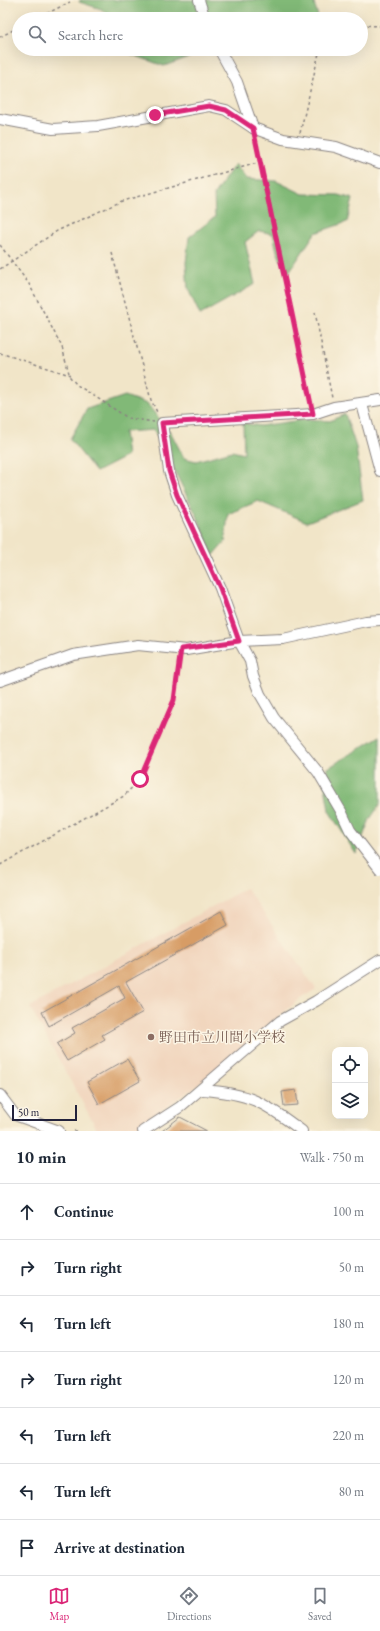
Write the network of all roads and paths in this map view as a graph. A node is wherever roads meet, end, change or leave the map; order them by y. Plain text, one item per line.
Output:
1 (199, 0) edge
2 (70, 2) dead end
3 (50, 12) edge
4 (202, 12) edge
5 (368, 25) edge
6 (380, 26) edge
7 (12, 31) edge
8 (0, 37) edge
9 (223, 56) edge
10 (318, 56) edge
11 (0, 119) edge
12 (253, 128) junction
13 (298, 141) junction
14 (261, 162) junction
15 (380, 164) edge
16 (0, 245) edge
17 (112, 253) dead end
18 (13, 261) junction
19 (0, 269) edge
20 (315, 312) dead end
21 (0, 353) edge
22 (70, 374) junction
23 (380, 400) edge
24 (362, 404) junction
25 (334, 407) junction
26 (313, 414) junction
27 (162, 423) junction
28 (380, 471) edge
29 (380, 620) edge
30 (239, 641) junction
31 (181, 649) junction
32 (0, 681) edge
33 (0, 865) edge
34 (380, 869) edge
35 (380, 960) edge
36 (202, 1090) junction
37 (0, 1095) edge
38 (59, 1131) edge
39 (74, 1131) edge
40 (79, 1131) edge
41 (142, 1131) edge
42 (302, 1131) edge

1 - 4 street
2 - 3 path
5 - 6 path
7 - 8 path
9 - 12 street
10 - 13 path
11 - 12 street
12 - 13 street
12 - 14 path
13 - 15 street
14 - 18 path
14 - 26 path
16 - 18 path
17 - 27 path
18 - 19 path
18 - 22 path
20 - 25 path
21 - 22 path
22 - 27 path
23 - 24 street
24 - 25 street
24 - 28 street
25 - 26 street
26 - 27 street
27 - 30 street
29 - 30 street
30 - 31 street
30 - 34 street
31 - 32 street
31 - 33 path
35 - 36 street
36 - 41 street
36 - 42 street
37 - 38 street
39 - 40 path

